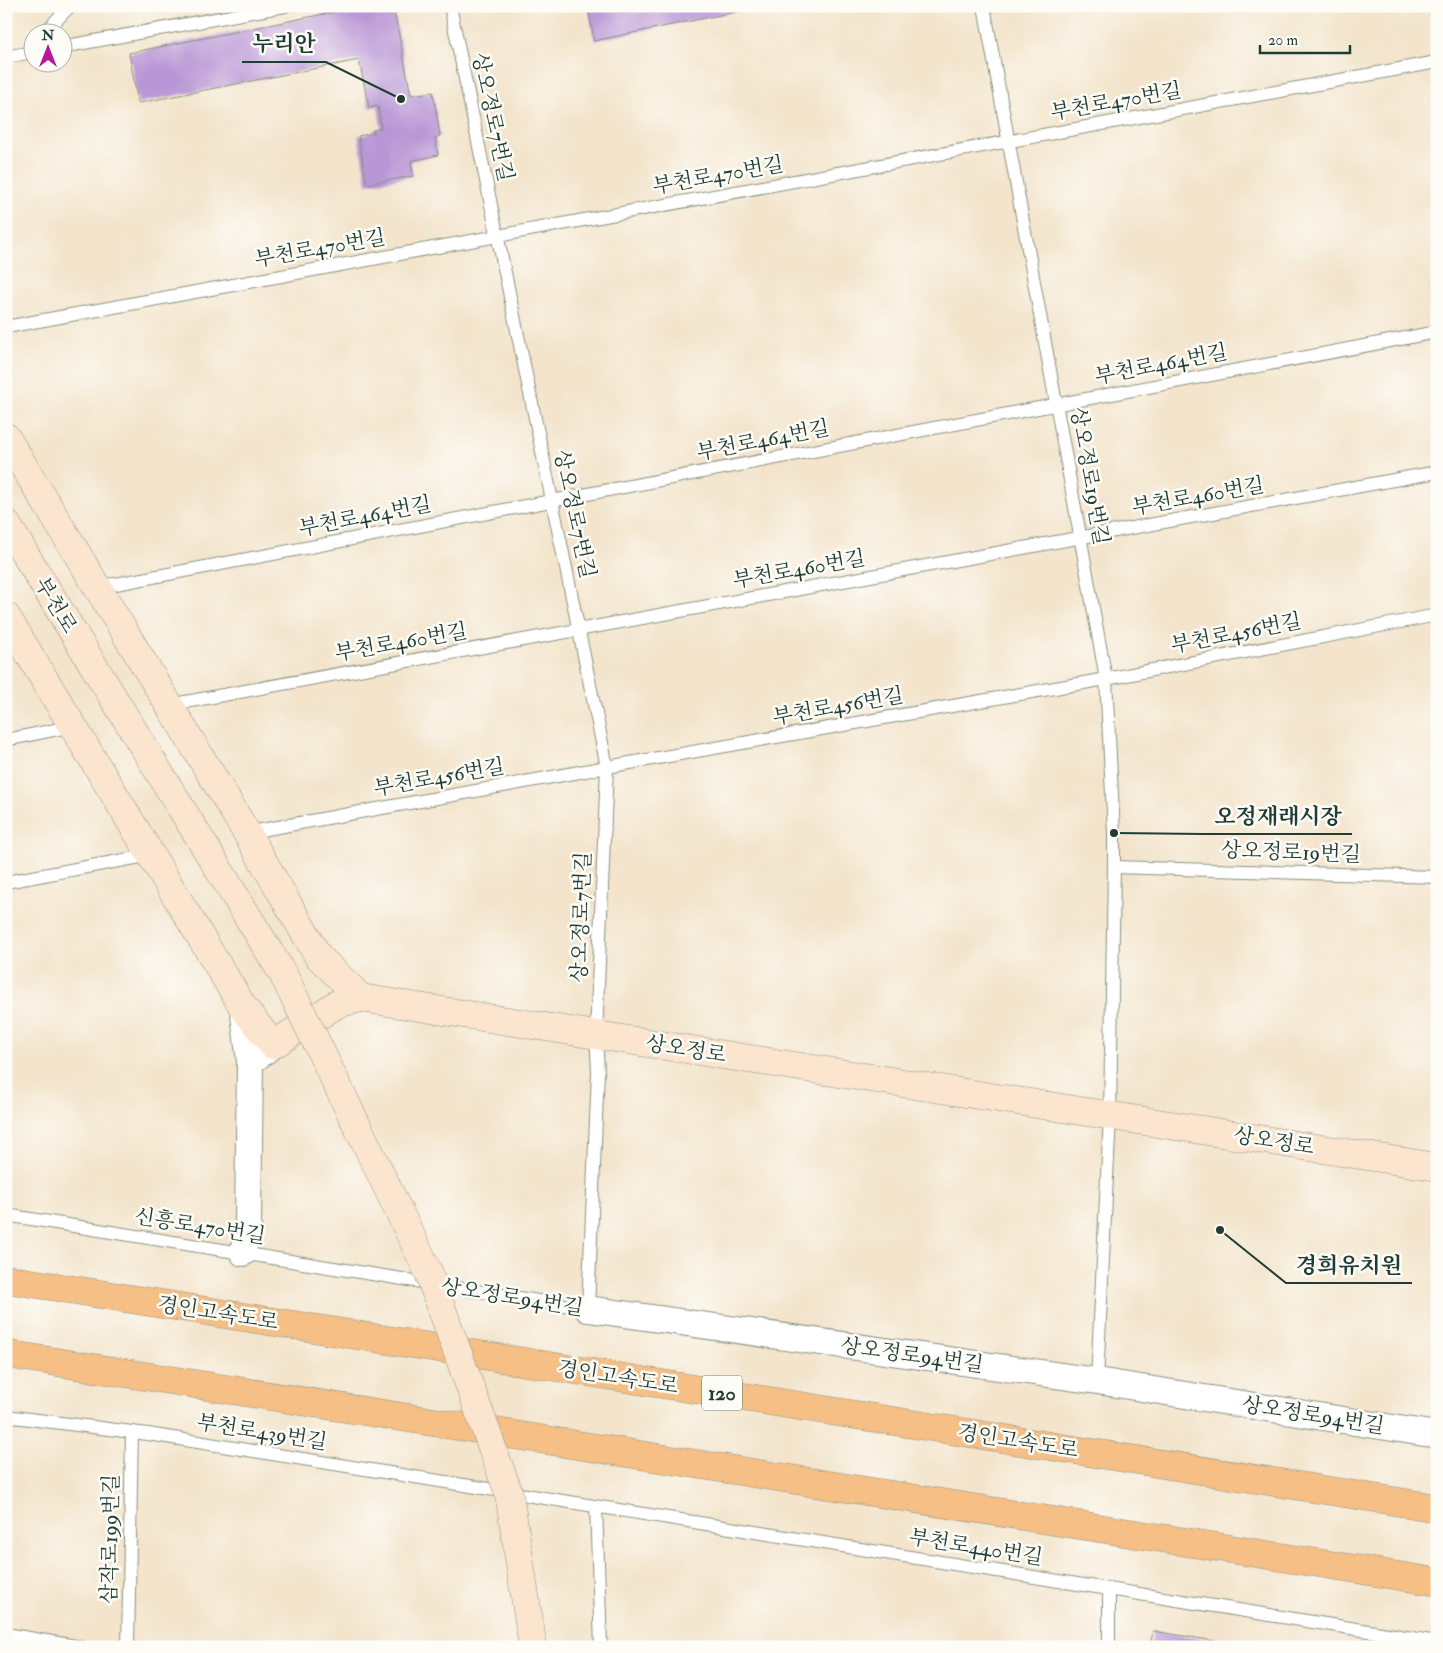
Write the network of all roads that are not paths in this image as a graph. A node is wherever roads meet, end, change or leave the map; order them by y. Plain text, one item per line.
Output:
1 (70, 6) edge
2 (285, 6) edge
3 (450, 6) edge
4 (984, 6) edge
5 (54, 22) edge
6 (72, 45) edge
7 (22, 54) edge
8 (6, 57) edge
9 (1437, 62) edge
10 (1009, 141) junction
11 (498, 236) junction
12 (6, 327) edge
13 (1437, 332) edge
14 (1057, 404) junction
15 (6, 437) edge
16 (1437, 472) edge
17 (552, 500) junction
18 (6, 523) edge
19 (1081, 538) junction
20 (96, 585) junction
21 (1437, 615) edge
22 (6, 616) edge
23 (579, 630) junction
24 (1106, 679) junction
25 (169, 705) junction
26 (73, 726) junction
27 (6, 740) edge
28 (607, 767) junction
29 (245, 830) junction
30 (151, 855) junction
31 (1114, 866) junction
32 (1437, 877) edge
33 (6, 882) edge
34 (361, 998) junction
35 (243, 1007) junction
36 (596, 1035) junction
37 (273, 1045) junction
38 (250, 1062) junction
39 (1110, 1116) junction
40 (1437, 1167) edge
41 (6, 1215) edge
42 (243, 1253) junction
43 (388, 1277) joint
44 (6, 1279) edge
45 (588, 1309) junction
46 (6, 1354) edge
47 (1097, 1381) junction
48 (6, 1416) edge
49 (132, 1432) junction
50 (1437, 1435) edge
51 (510, 1492) joint
52 (596, 1506) junction
53 (1437, 1508) edge
54 (1437, 1582) edge
55 (1109, 1589) junction
56 (6, 1634) edge
57 (1437, 1642) edge
58 (81, 1647) edge
59 (128, 1647) edge
60 (533, 1647) edge
61 (601, 1647) edge
62 (1109, 1647) edge

1 - 5 lane
2 - 6 lane
3 - 11 lane, 상오정로7번길
4 - 10 lane, 상오정로19번길
7 - 8 lane
9 - 10 lane, 부천로470번길
10 - 11 lane, 부천로470번길
10 - 14 lane, 상오정로19번길
11 - 12 lane, 부천로470번길
11 - 17 lane, 상오정로7번길
13 - 14 lane, 부천로464번길
14 - 17 lane, 부천로464번길
14 - 19 lane, 상오정로19번길
15 - 20 street
16 - 19 lane, 부천로460번길
17 - 20 lane, 부천로464번길
17 - 23 lane, 상오정로7번길
18 - 60 street, 부천로, bridge
19 - 23 lane, 부천로460번길
19 - 24 lane, 상오정로19번길
20 - 25 street
21 - 24 lane, 부천로456번길
22 - 26 street
23 - 25 lane, 부천로460번길
23 - 28 lane, 상오정로7번길
24 - 28 lane, 부천로456번길
24 - 31 lane, 상오정로19번길
25 - 29 street
26 - 27 lane
26 - 30 street
28 - 29 lane, 부천로456번길
28 - 36 lane, 상오정로7번길
29 - 34 street
30 - 33 lane
30 - 35 street
31 - 32 lane, 상오정로19번길
31 - 39 lane, 상오정로19번길
34 - 36 street, 상오정로
34 - 37 street, 상오정로
35 - 37 street
35 - 38 street
36 - 39 street, 상오정로
36 - 45 lane, 상오정로7번길
37 - 38 street
38 - 42 street
39 - 40 street, 상오정로
39 - 47 lane
41 - 42 lane, 신흥로470번길
42 - 43 lane, 신흥로470번길
43 - 45 lane, 상오정로94번길
44 - 53 highway, 경인고속도로 / 120
45 - 47 street, 상오정로94번길
46 - 54 highway
47 - 50 street, 상오정로94번길
48 - 49 lane, 부천로439번길
49 - 51 lane, 부천로439번길
49 - 59 lane, 삼작로199번길
51 - 52 lane, 부천로440번길
52 - 55 lane, 부천로440번길
52 - 61 lane
55 - 57 lane, 부천로440번길
55 - 62 lane
56 - 58 lane

